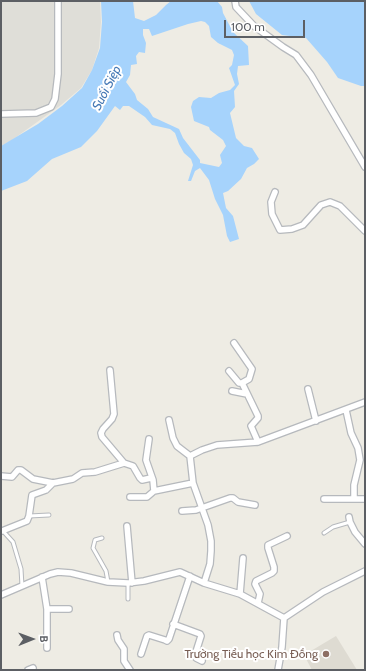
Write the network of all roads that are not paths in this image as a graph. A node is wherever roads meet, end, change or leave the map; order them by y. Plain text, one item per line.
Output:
1 (58, 1) edge
2 (235, 1) edge
3 (1, 114) edge
4 (365, 167) edge
5 (275, 192) dead end
6 (365, 231) edge
7 (234, 343) dead end
8 (110, 370) dead end
9 (229, 370) dead end
10 (242, 383) junction
11 (308, 389) dead end
12 (232, 391) dead end
13 (247, 394) junction
14 (365, 402) edge
15 (346, 410) junction
16 (169, 420) dead end
17 (316, 421) junction
18 (149, 439) dead end
19 (258, 442) junction
20 (190, 456) junction
21 (124, 463) junction
22 (1, 476) edge
23 (152, 478) junction
24 (53, 483) junction
25 (193, 483) junction
26 (154, 491) junction
27 (130, 497) dead end
28 (324, 499) dead end
29 (354, 499) junction
30 (365, 499) edge
31 (255, 505) dead end
32 (202, 508) junction
33 (182, 511) dead end
34 (49, 515) dead end
35 (29, 516) junction
36 (349, 520) joint
37 (127, 526) dead end
38 (2, 530) edge
39 (324, 533) dead end
40 (287, 536) dead end
41 (102, 538) dead end
42 (365, 544) edge
43 (243, 558) dead end
44 (365, 571) edge
45 (190, 576) junction
46 (42, 577) junction
47 (108, 582) junction
48 (130, 583) junction
49 (204, 583) junction
50 (22, 586) junction
51 (240, 594) junction
52 (1, 595) edge
53 (128, 599) dead end
54 (258, 603) junction
55 (47, 609) junction
56 (69, 609) dead end
57 (284, 618) junction
58 (173, 624) junction
59 (117, 635) dead end
60 (47, 648) dead end
61 (141, 654) dead end
62 (202, 661) dead end
63 (130, 670) edge
64 (278, 670) edge

1 - 3 street
2 - 4 street
5 - 6 street
7 - 10 street
8 - 21 street
9 - 10 street
10 - 13 street
11 - 17 street
12 - 13 street
13 - 19 street
14 - 15 street
15 - 17 street
15 - 29 street
16 - 20 street
17 - 19 street
18 - 23 street
19 - 20 street
20 - 25 street
21 - 23 street
21 - 24 street
22 - 24 street
23 - 26 street
24 - 35 street
25 - 26 street
25 - 32 street
26 - 27 street
28 - 29 street
29 - 30 street
31 - 32 street
32 - 33 street
32 - 49 street
34 - 35 lane
35 - 38 street
36 - 39 lane
36 - 42 street
37 - 48 street
38 - 50 lane
40 - 54 street
41 - 47 lane
43 - 51 street
44 - 57 street
45 - 48 street
45 - 49 street
45 - 58 street
46 - 47 street
46 - 50 street
46 - 55 street
47 - 48 street
48 - 53 lane
49 - 51 street
50 - 52 street
51 - 54 street
54 - 57 street
55 - 56 street
55 - 60 street
57 - 64 street
58 - 61 street
58 - 62 street
59 - 63 street

